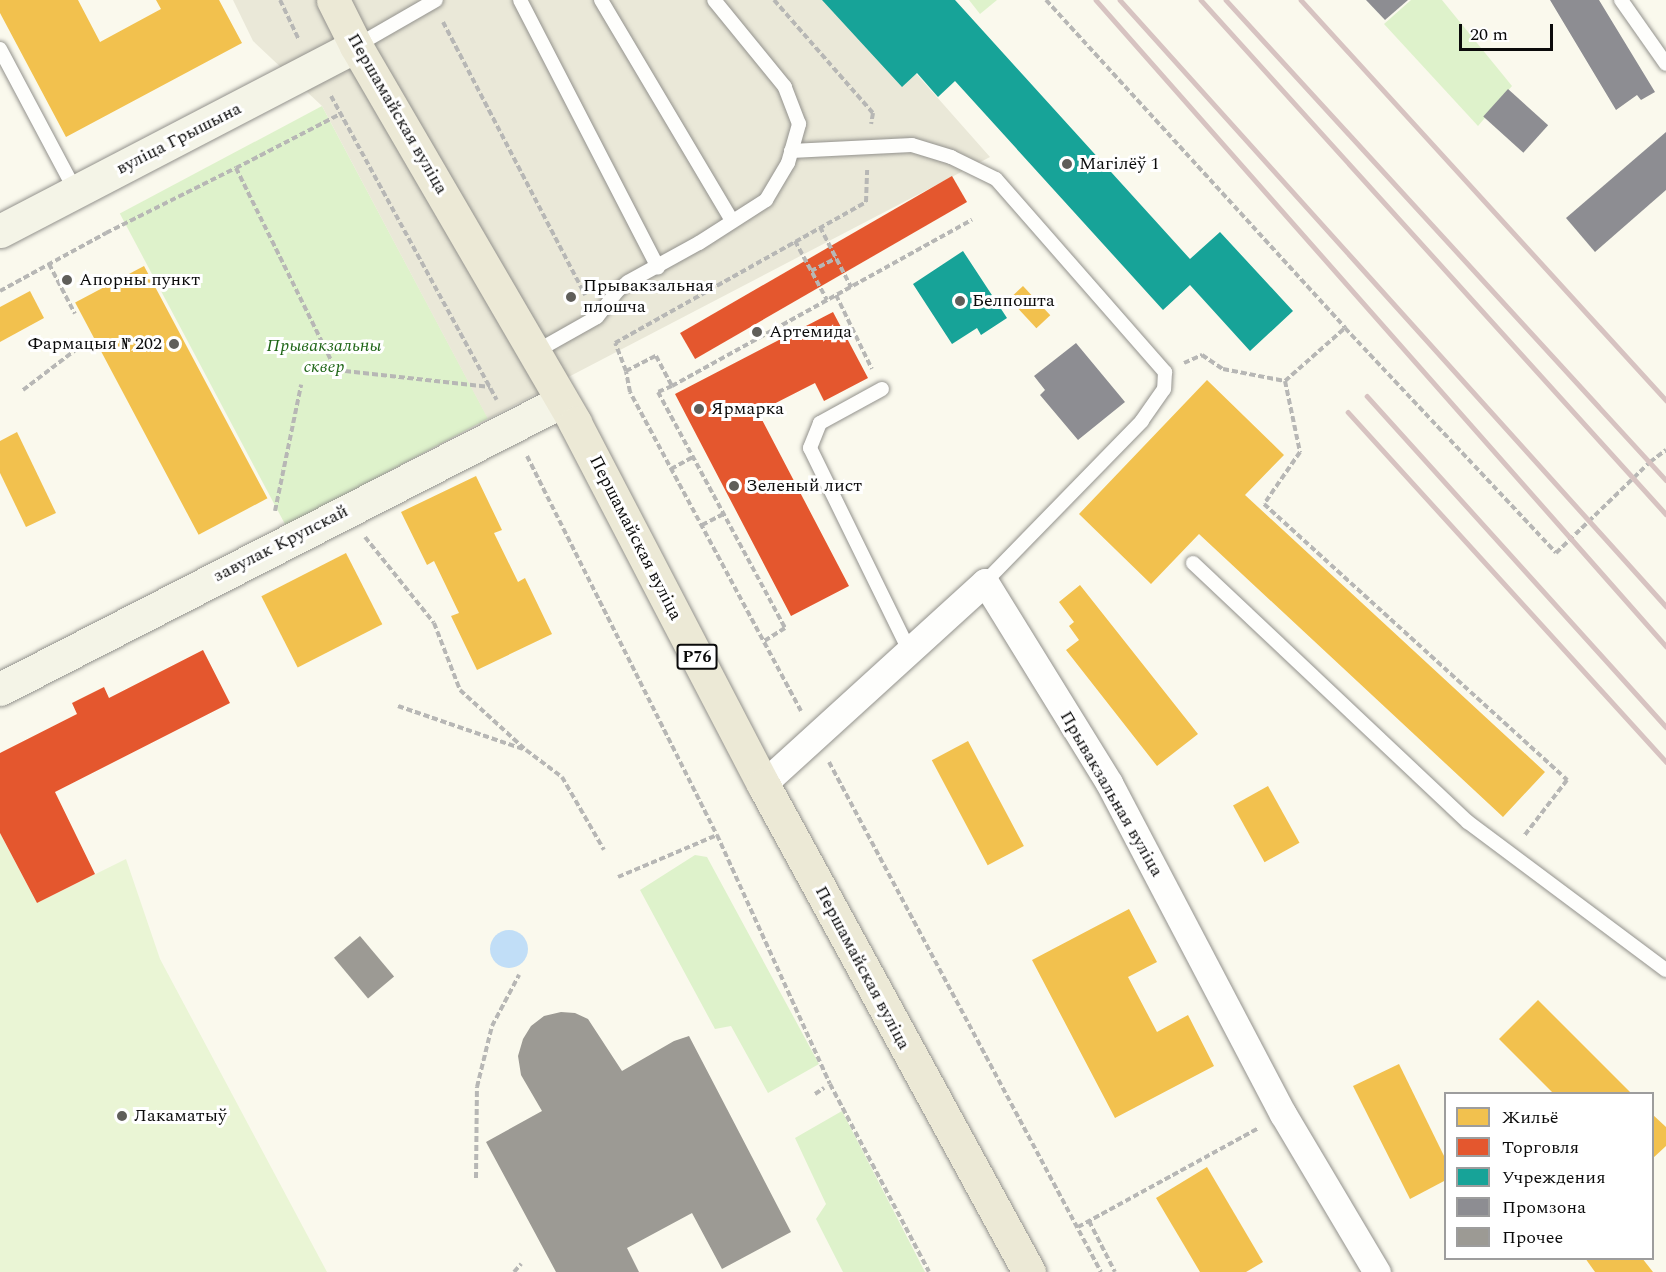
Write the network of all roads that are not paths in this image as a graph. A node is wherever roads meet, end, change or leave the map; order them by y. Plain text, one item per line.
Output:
1 (333, 0) edge
2 (520, 0) edge
3 (601, 0) edge
4 (714, 0) edge
5 (1621, 0) edge
6 (434, 1) edge
7 (356, 46) junction
8 (0, 49) edge
9 (1666, 64) edge
10 (791, 151) junction
11 (76, 192) junction
12 (732, 221) junction
13 (0, 231) edge
14 (658, 267) junction
15 (535, 352) junction
16 (882, 389) road end
17 (562, 401) junction
18 (1193, 563) dead end
19 (985, 582) junction
20 (909, 652) junction
21 (0, 689) edge
22 (763, 784) junction
23 (1666, 970) edge
24 (1029, 1272) edge
25 (1377, 1272) edge

1 - 7 main road, Першамайская вуліца / Р76
2 - 14 lane
3 - 12 lane
4 - 10 lane
5 - 9 lane
6 - 7 lane
7 - 11 main road, вуліца Грышына
7 - 15 main road, Першамайская вуліца / Р76
8 - 11 lane
10 - 12 lane
10 - 19 lane
11 - 13 main road, вуліца Грышына
12 - 14 lane
14 - 15 lane
15 - 17 main road, Першамайская вуліца / Р76
16 - 20 lane
17 - 21 main road, завулак Крупскай
17 - 22 main road, Першамайская вуліца / Р76
18 - 23 lane
19 - 20 street
19 - 25 street, Прывакзальная вуліца
20 - 22 street
22 - 24 main road, Першамайская вуліца / Р76

